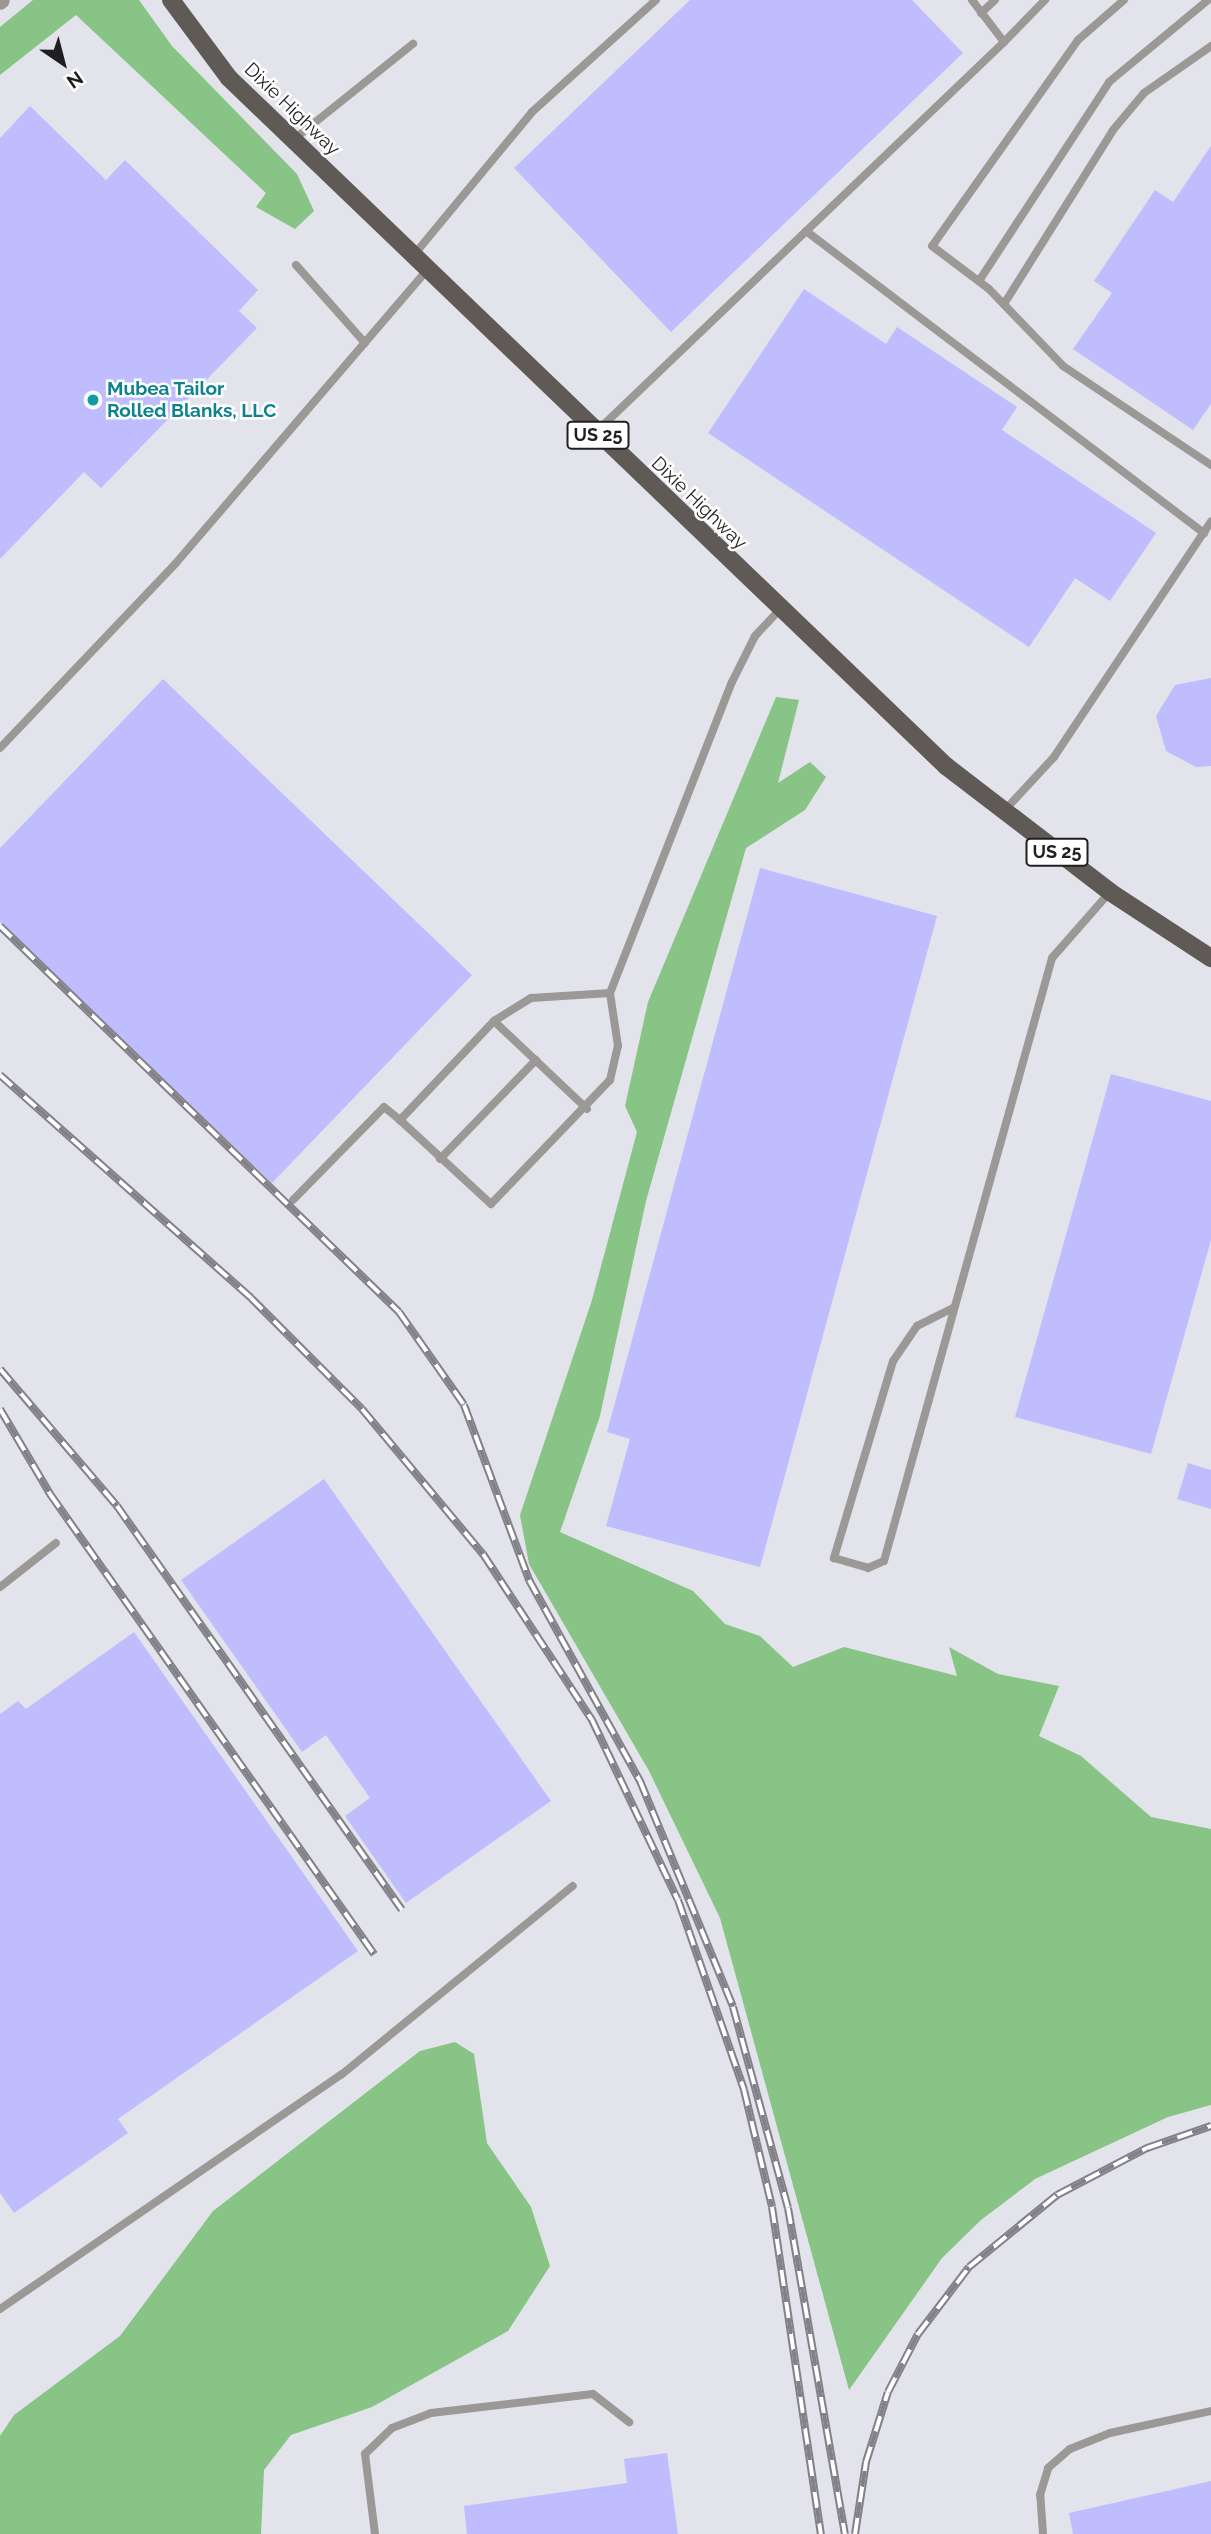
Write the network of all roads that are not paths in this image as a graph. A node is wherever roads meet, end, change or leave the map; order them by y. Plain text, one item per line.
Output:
1 (172, 0) edge
2 (656, 0) edge
3 (972, 0) edge
4 (995, 0) edge
5 (1045, 0) edge
6 (1124, 0) edge
7 (1208, 0) edge
8 (981, 13) junction
9 (1004, 42) junction
10 (413, 44) dead end
11 (1211, 46) edge
12 (293, 139) junction
13 (806, 232) junction
14 (413, 256) junction
15 (296, 265) dead end
16 (427, 270) junction
17 (979, 281) junction
18 (1004, 304) junction
19 (365, 343) junction
20 (595, 432) junction
21 (1211, 465) edge
22 (1211, 522) edge
23 (1204, 533) junction
24 (780, 609) junction
25 (0, 748) edge
26 (1004, 811) junction
27 (1110, 892) junction
28 (1211, 958) edge
29 (610, 993) junction
30 (494, 1021) junction
31 (536, 1060) junction
32 (587, 1109) junction
33 (400, 1120) junction
34 (440, 1159) junction
35 (293, 1200) dead end
36 (953, 1308) junction
37 (56, 1543) dead end
38 (0, 1587) edge
39 (573, 1886) dead end
40 (0, 2309) edge
41 (1211, 2410) edge
42 (629, 2422) dead end
43 (375, 2534) edge
44 (1043, 2534) edge

1 - 12 main road, Dixie Highway / US 25
2 - 14 lane
3 - 8 lane
4 - 8 lane
5 - 9 lane
6 - 17 lane
7 - 17 lane
8 - 9 lane
9 - 13 lane
10 - 12 lane
11 - 18 lane
12 - 14 main road, Dixie Highway / US 25
13 - 20 lane
13 - 23 lane
14 - 16 main road, Dixie Highway / US 25
15 - 19 lane
16 - 19 lane
16 - 20 main road, Dixie Highway / US 25
17 - 18 lane
18 - 21 lane
19 - 25 lane
20 - 24 main road, Dixie Highway / US 25
22 - 23 lane
23 - 26 lane
24 - 26 main road, Dixie Highway / US 25
24 - 29 lane
26 - 27 main road, Dixie Highway / US 25
27 - 28 main road, Dixie Highway / US 25
27 - 36 lane
29 - 30 lane
29 - 32 lane
30 - 31 lane
30 - 33 lane
31 - 32 lane
31 - 34 lane
32 - 34 lane
33 - 34 lane
33 - 35 lane
36 - 36 lane
37 - 38 lane
39 - 40 lane
41 - 44 lane
42 - 43 lane

